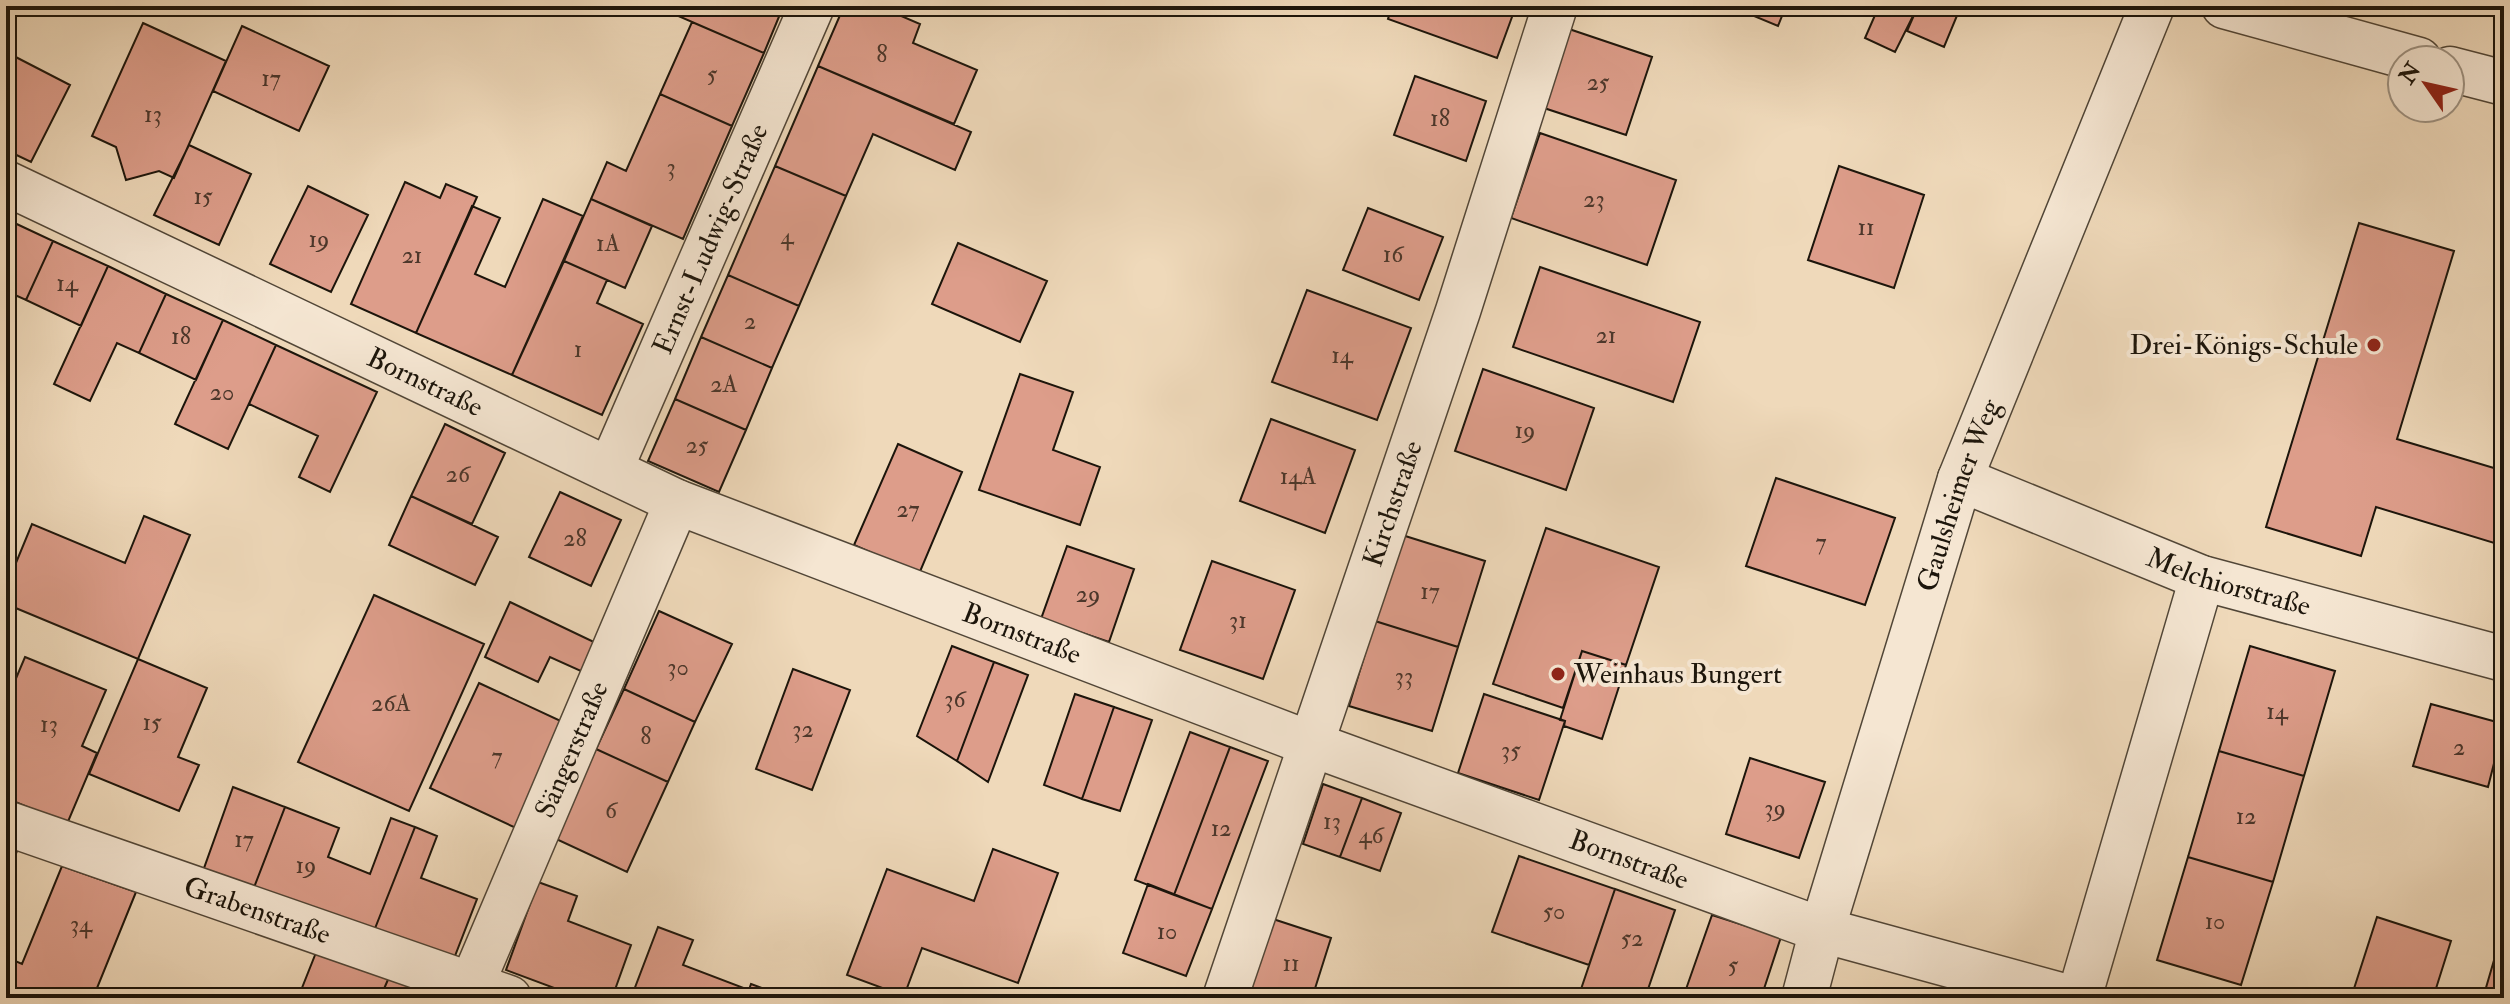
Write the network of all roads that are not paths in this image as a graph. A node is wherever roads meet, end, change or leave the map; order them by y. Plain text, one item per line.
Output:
1 (812, 6) edge
2 (1555, 6) edge
3 (2152, 6) edge
4 (2224, 6) edge
5 (2386, 51) edge
6 (2466, 73) edge
7 (2504, 83) edge
8 (6, 183) edge
9 (610, 470) junction
10 (1960, 479) junction
11 (677, 502) junction
12 (2202, 578) junction
13 (2504, 659) edge
14 (1311, 744) junction
15 (6, 823) edge
16 (1822, 930) junction
17 (482, 993) edge
18 (1225, 998) edge
19 (1804, 998) edge
20 (2071, 998) edge
21 (2079, 998) edge

1 - 9 street, Ernst-Ludwig-Straße
2 - 14 street, Kirchstraße
3 - 10 street, Gaulsheimer Weg
4 - 5 street
6 - 7 street
8 - 9 street, Bornstraße
9 - 11 street, Bornstraße
10 - 12 street, Melchiorstraße
10 - 16 street, Gaulsheimer Weg
11 - 14 street, Bornstraße
11 - 17 street, Sängerstraße
12 - 13 street, Melchiorstraße
12 - 21 street
14 - 16 street, Bornstraße
14 - 18 street, Kirchstraße
15 - 17 street, Grabenstraße
16 - 19 street, Gaulsheimer Weg
16 - 20 street, Bornstraße

